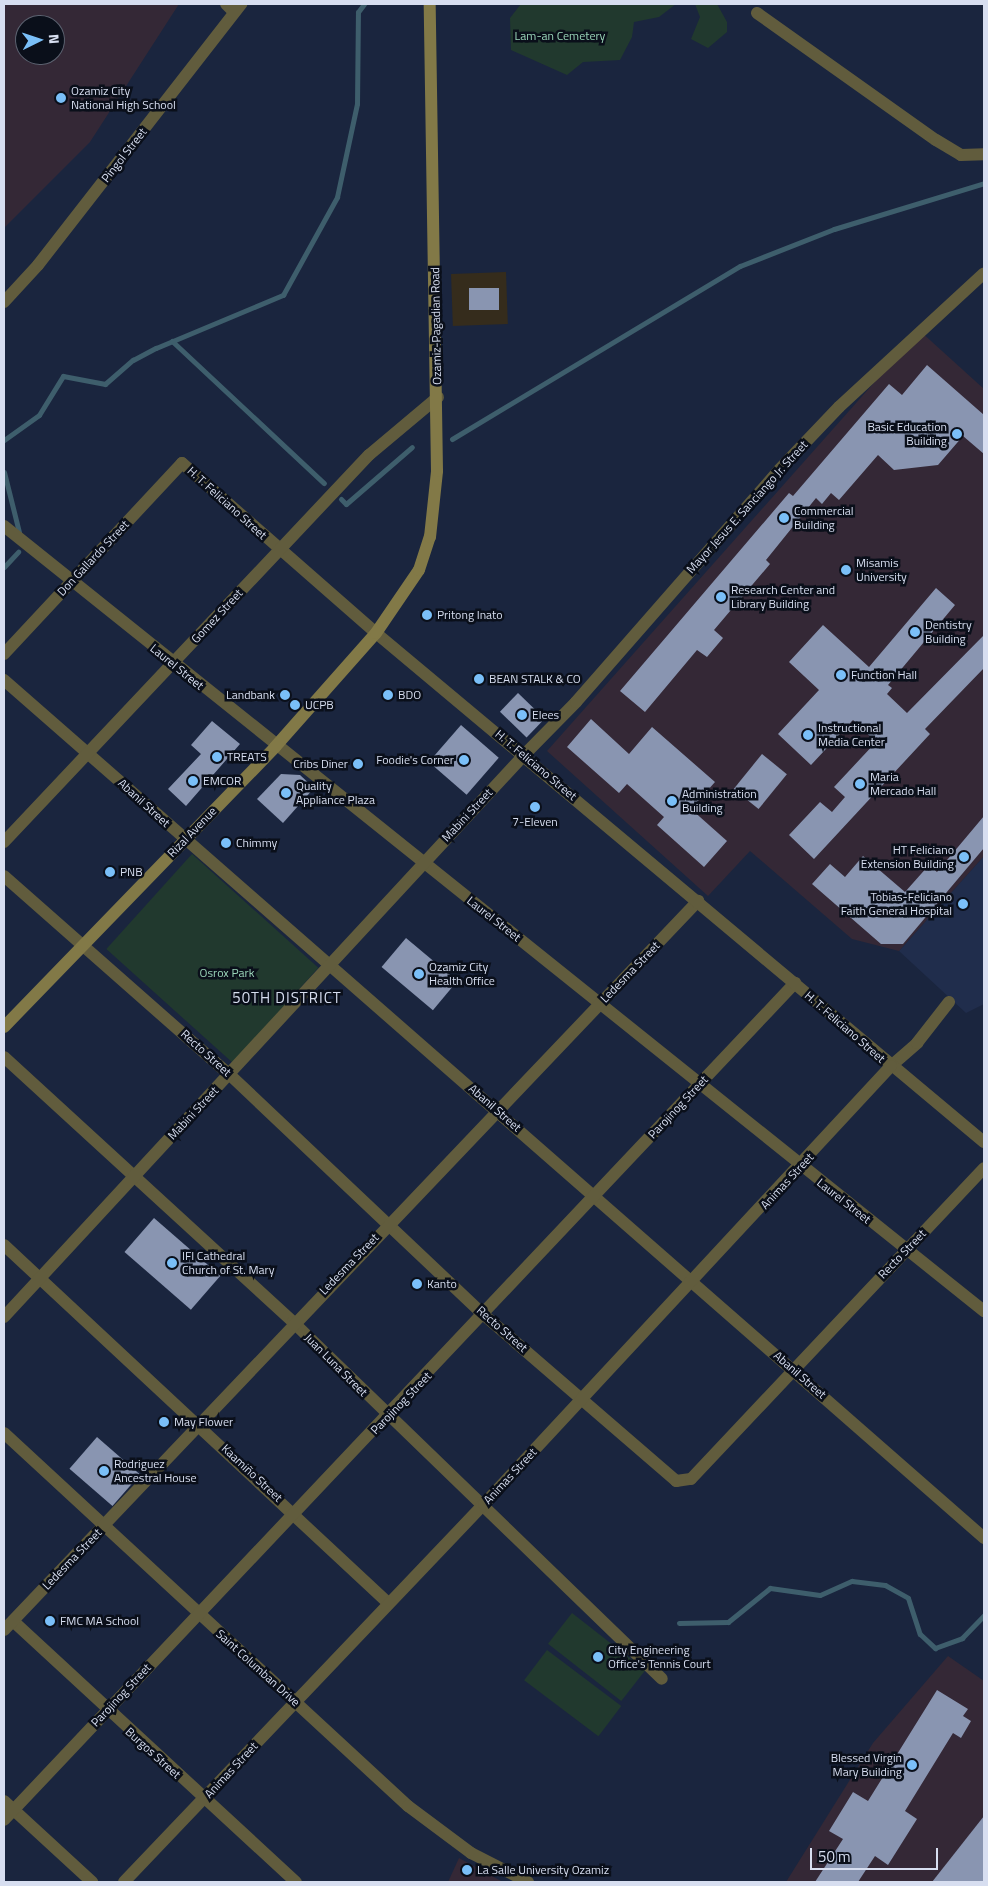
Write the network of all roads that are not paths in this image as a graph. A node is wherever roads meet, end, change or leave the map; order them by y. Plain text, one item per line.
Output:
1 (430, 4) edge
2 (234, 6) edge
3 (757, 12) dead end
4 (984, 154) edge
5 (984, 273) edge
6 (4, 302) edge
7 (438, 397) junction
8 (182, 463) joint
9 (4, 526) edge
10 (280, 550) junction
11 (71, 581) junction
12 (376, 633) junction
13 (4, 654) edge
14 (172, 664) junction
15 (4, 680) edge
16 (275, 746) junction
17 (88, 752) junction
18 (524, 755) junction
19 (185, 839) junction
20 (4, 842) edge
21 (422, 862) junction
22 (4, 876) edge
23 (698, 900) junction
24 (82, 943) junction
25 (330, 962) junction
26 (795, 983) junction
27 (600, 1002) junction
28 (949, 1002) dead end
29 (4, 1027) edge
30 (4, 1057) edge
31 (891, 1066) junction
32 (230, 1075) junction
33 (700, 1084) junction
34 (497, 1110) junction
35 (984, 1142) edge
36 (801, 1167) junction
37 (984, 1168) edge
38 (133, 1177) junction
39 (595, 1195) junction
40 (387, 1225) junction
41 (4, 1245) edge
42 (906, 1250) junction
43 (39, 1277) junction
44 (692, 1282) junction
45 (984, 1312) edge
46 (484, 1314) junction
47 (4, 1317) edge
48 (293, 1322) junction
49 (793, 1369) junction
50 (582, 1398) junction
51 (388, 1418) junction
52 (198, 1422) junction
53 (4, 1433) edge
54 (484, 1504) junction
55 (294, 1512) junction
56 (104, 1526) junction
57 (984, 1538) edge
58 (388, 1603) junction
59 (198, 1612) junction
60 (8, 1625) edge
61 (662, 1679) dead end
62 (295, 1701) junction
63 (106, 1711) junction
64 (205, 1798) junction
65 (8, 1805) edge
66 (4, 1820) edge
67 (92, 1882) edge
68 (124, 1882) edge
69 (296, 1882) edge
70 (528, 1882) edge

1 - 7 main road, Ozamiz-Pagadian Road
2 - 6 street, Pingol Street
3 - 4 street
5 - 18 street, Mayor Jesus E. Sanciango Jr. Street
7 - 10 street, Gomez Street
7 - 12 main road, Ozamiz-Pagadian Road
8 - 10 street, H. T. Feliciano Street
8 - 11 street, Don Gallardo Street
9 - 11 street, Laurel Street
10 - 12 street, H. T. Feliciano Street
10 - 14 street, Gomez Street
11 - 13 street, Don Gallardo Street
11 - 14 street, Laurel Street
12 - 16 main road, Rizal Avenue
12 - 18 street, H. T. Feliciano Street
14 - 16 street, Laurel Street
14 - 17 street, Gomez Street
15 - 17 street, Abanil Street
16 - 19 main road, Rizal Avenue
16 - 21 street, Laurel Street
17 - 19 street, Abanil Street
17 - 20 street, Gomez Street
18 - 21 street, Mabini Street
18 - 23 street, H. T. Feliciano Street
19 - 24 main road, Rizal Avenue
19 - 25 street, Abanil Street
21 - 25 street, Mabini Street
21 - 27 street, Laurel Street
22 - 24 street, Recto Street
23 - 26 street, H. T. Feliciano Street
23 - 27 street, Ledesma Street
24 - 29 main road, Rizal Avenue
24 - 32 street, Recto Street
25 - 32 street, Mabini Street
25 - 34 street, Abanil Street
26 - 31 street, H. T. Feliciano Street
26 - 33 street, Parojinog Street
27 - 33 street, Laurel Street
27 - 34 street, Ledesma Street
28 - 31 street, Animas Street
30 - 38 street, Juan Luna Street
31 - 35 street, H. T. Feliciano Street
31 - 36 street, Animas Street
32 - 38 street, Mabini Street
32 - 40 street, Recto Street
33 - 36 street, Laurel Street
33 - 39 street, Parojinog Street
34 - 39 street, Abanil Street
34 - 40 street, Ledesma Street
36 - 42 street, Laurel Street
36 - 44 street, Animas Street
37 - 42 street, Recto Street
38 - 43 street, Mabini Street
38 - 48 street, Juan Luna Street
39 - 44 street, Abanil Street
39 - 46 street, Parojinog Street
40 - 46 street, Recto Street
40 - 48 street, Ledesma Street
41 - 43 street, Kaamiño Street
42 - 45 street, Laurel Street
42 - 49 street, Recto Street
43 - 47 street, Mabini Street
43 - 52 street, Kaamiño Street
44 - 49 street, Abanil Street
44 - 50 street, Animas Street
46 - 50 street, Recto Street
46 - 51 street, Parojinog Street
48 - 51 street, Juan Luna Street
48 - 52 street, Ledesma Street
49 - 50 street, Recto Street
49 - 57 street, Abanil Street
50 - 54 street, Animas Street
51 - 54 street, Juan Luna Street
51 - 55 street, Parojinog Street
52 - 55 street, Kaamiño Street
52 - 56 street, Ledesma Street
53 - 56 street, Saint Columban Drive
54 - 58 street, Animas Street
54 - 61 street, Juan Luna Street
55 - 58 street, Kaamiño Street
55 - 59 street, Parojinog Street
56 - 59 street, Saint Columban Drive
56 - 60 street, Ledesma Street
58 - 62 street, Animas Street
59 - 62 street, Saint Columban Drive
59 - 63 street, Parojinog Street
60 - 63 street, Burgos Street
62 - 64 street, Animas Street
62 - 70 street, Saint Columban Drive
63 - 64 street, Burgos Street
63 - 65 street, Parojinog Street
64 - 68 street, Animas Street
64 - 69 street, Burgos Street
65 - 66 street, Parojinog Street
65 - 67 street

